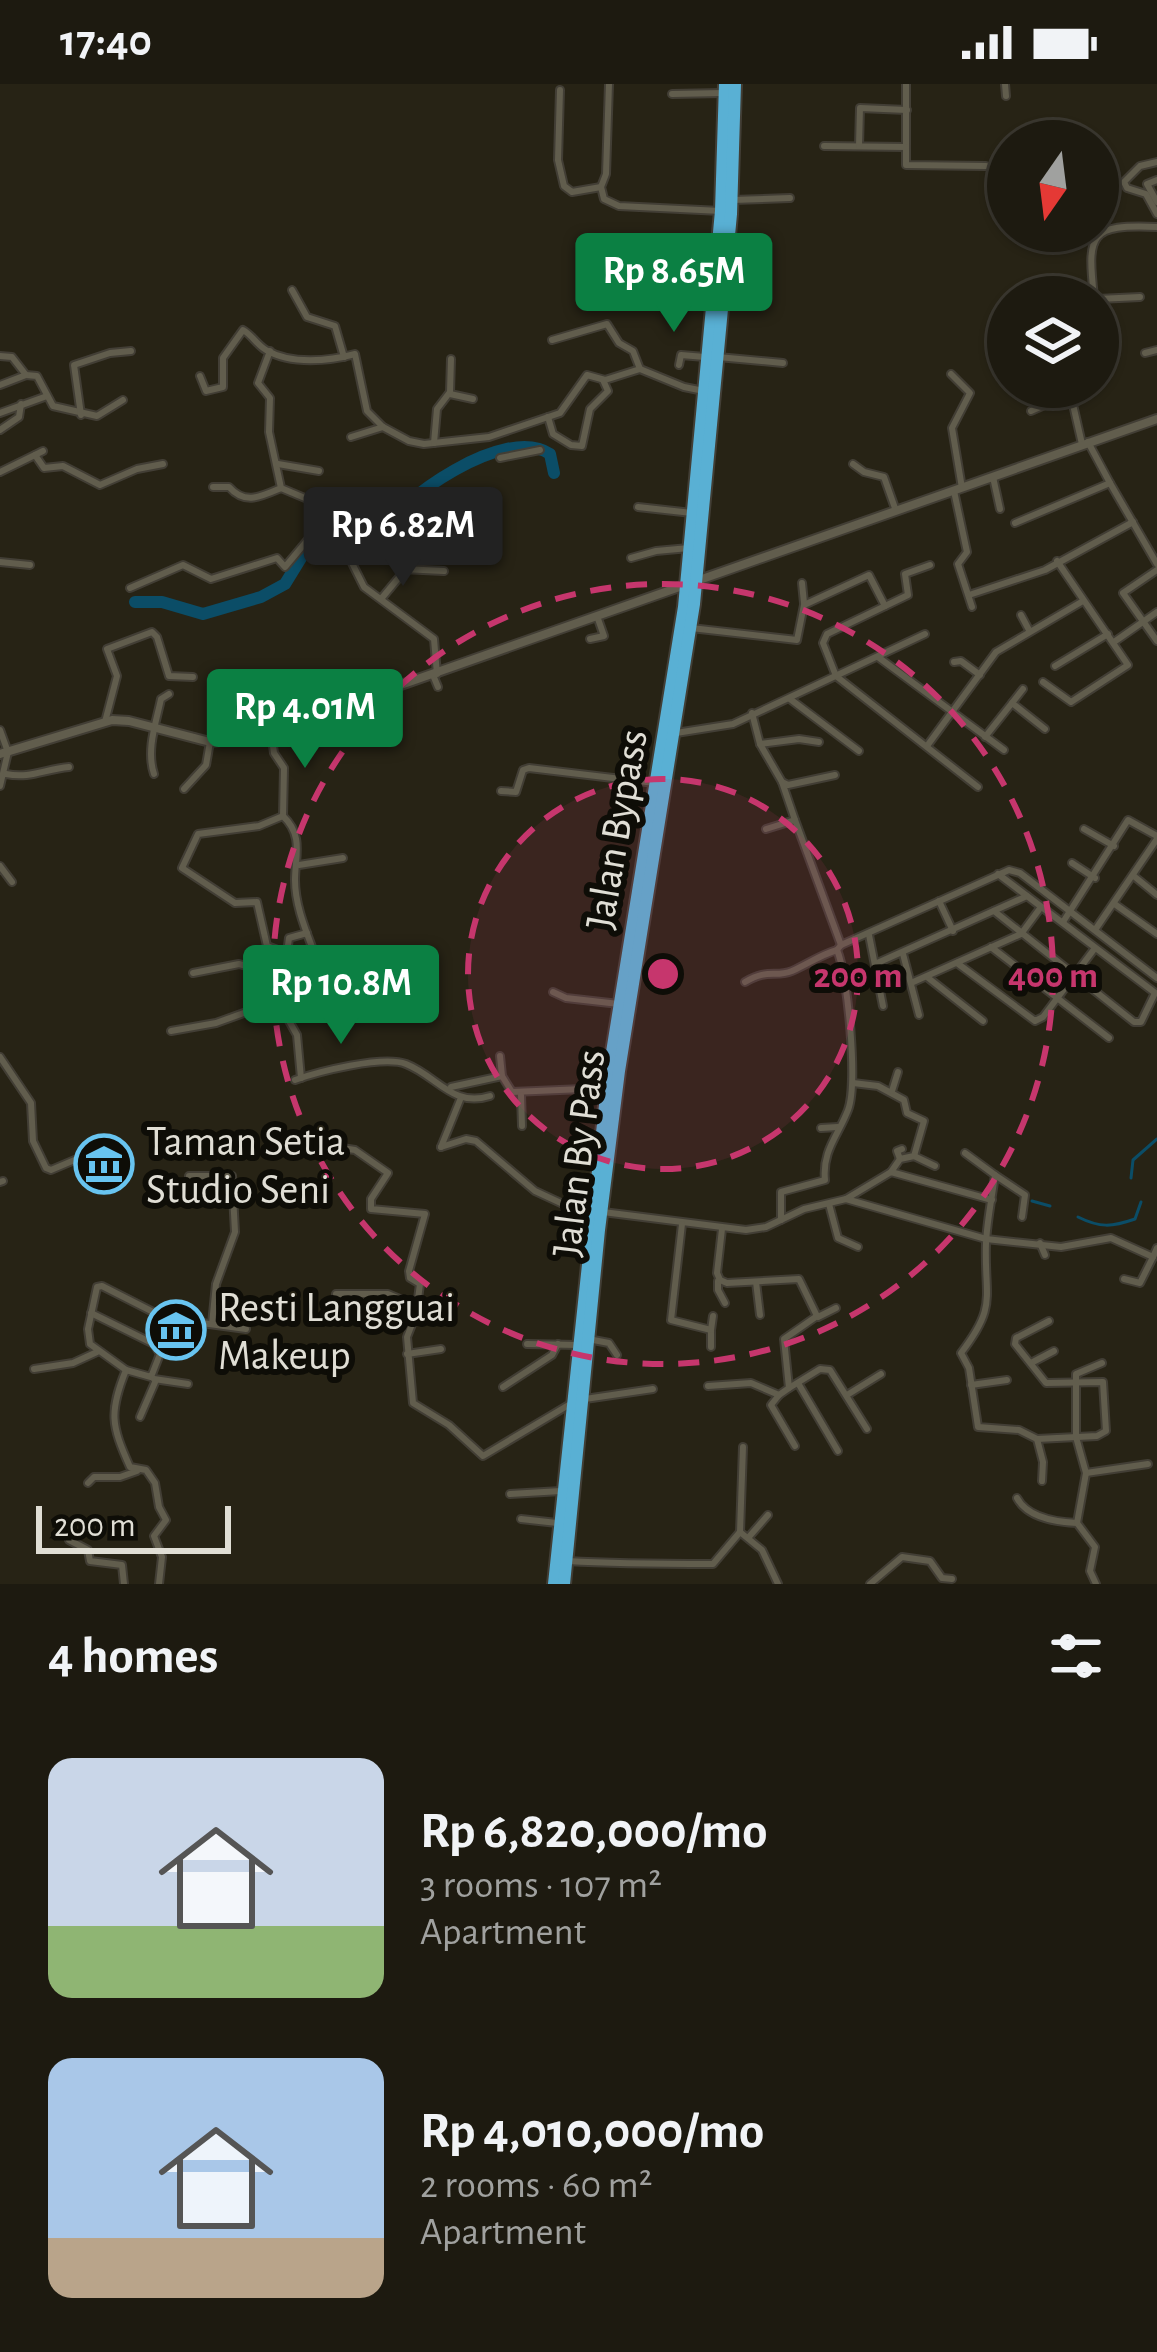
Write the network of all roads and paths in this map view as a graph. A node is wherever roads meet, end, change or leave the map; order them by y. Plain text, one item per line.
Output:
1 (609, 84) edge
2 (907, 84) edge
3 (1006, 84) edge
4 (729, 87) edge
5 (560, 90) dead end
6 (672, 94) dead end
7 (1006, 96) dead end
8 (907, 110) junction
9 (824, 146) dead end
10 (859, 146) junction
11 (906, 147) junction
12 (1157, 162) edge
13 (986, 166) dead end
14 (1157, 180) edge
15 (601, 187) junction
16 (790, 198) dead end
17 (732, 200) junction
18 (1157, 202) edge
19 (721, 211) junction
20 (1157, 214) edge
21 (1157, 227) edge
22 (1092, 276) edge
23 (292, 290) dead end
24 (1119, 297) edge
25 (1140, 297) dead end
26 (717, 309) junction
27 (552, 340) dead end
28 (1157, 350) edge
29 (131, 351) dead end
30 (270, 352) junction
31 (1144, 353) dead end
32 (0, 356) edge
33 (344, 357) junction
34 (713, 357) junction
35 (451, 359) dead end
36 (783, 363) dead end
37 (679, 365) dead end
38 (640, 369) junction
39 (952, 374) dead end
40 (26, 375) junction
41 (200, 376) dead end
42 (603, 380) junction
43 (0, 385) edge
44 (704, 391) junction
45 (450, 394) junction
46 (47, 396) junction
47 (473, 399) dead end
48 (123, 400) dead end
49 (21, 404) junction
50 (1036, 408) edge
51 (1075, 408) edge
52 (1030, 411) dead end
53 (0, 413) edge
54 (81, 415) junction
55 (548, 418) junction
56 (1157, 419) edge
57 (383, 427) junction
58 (0, 430) edge
59 (508, 432) junction
60 (351, 436) dead end
61 (434, 443) junction
62 (1085, 443) junction
63 (513, 450) junction
64 (540, 450) dead end
65 (500, 458) dead end
66 (163, 464) dead end
67 (278, 464) junction
68 (853, 464) dead end
69 (319, 471) dead end
70 (0, 472) edge
71 (993, 477) junction
72 (1110, 483) junction
73 (214, 488) dead end
74 (281, 488) junction
75 (958, 490) junction
76 (638, 507) dead end
77 (1000, 509) dead end
78 (896, 512) junction
79 (692, 513) junction
80 (1133, 522) junction
81 (1015, 523) dead end
82 (313, 538) junction
83 (415, 545) dead end
84 (689, 548) junction
85 (631, 558) dead end
86 (1058, 561) junction
87 (0, 562) edge
88 (30, 565) dead end
89 (930, 565) dead end
90 (1157, 567) edge
91 (402, 569) junction
92 (444, 572) dead end
93 (692, 581) junction
94 (802, 583) dead end
95 (130, 588) dead end
96 (969, 595) junction
97 (381, 599) junction
98 (1083, 601) junction
99 (804, 605) junction
100 (885, 606) junction
101 (972, 608) dead end
102 (1157, 612) edge
103 (1021, 615) dead end
104 (597, 616) junction
105 (1144, 622) junction
106 (691, 628) junction
107 (1029, 630) junction
108 (925, 634) dead end
109 (1108, 634) junction
110 (590, 639) dead end
111 (1157, 641) edge
112 (1114, 642) junction
113 (878, 657) junction
114 (954, 662) dead end
115 (1055, 666) dead end
116 (980, 674) junction
117 (435, 675) junction
118 (836, 676) junction
119 (193, 677) dead end
120 (1043, 682) dead end
121 (438, 687) dead end
122 (1023, 689) dead end
123 (169, 694) dead end
124 (790, 699) junction
125 (1012, 703) junction
126 (345, 705) junction
127 (952, 710) junction
128 (752, 713) junction
129 (104, 722) junction
130 (155, 728) junction
131 (368, 728) dead end
132 (1045, 729) dead end
133 (272, 731) junction
134 (676, 733) junction
135 (2, 734) edge
136 (985, 736) junction
137 (210, 742) junction
138 (820, 742) dead end
139 (760, 744) junction
140 (927, 746) junction
141 (1004, 750) dead end
142 (859, 751) dead end
143 (4, 753) edge
144 (69, 767) dead end
145 (6, 774) junction
146 (154, 774) dead end
147 (835, 775) dead end
148 (782, 782) junction
149 (658, 784) junction
150 (0, 786) edge
151 (978, 787) dead end
152 (184, 789) dead end
153 (501, 790) dead end
154 (283, 816) junction
155 (795, 820) junction
156 (766, 829) dead end
157 (1084, 829) dead end
158 (1156, 838) edge
159 (1114, 846) junction
160 (343, 858) dead end
161 (1072, 863) dead end
162 (299, 865) junction
163 (0, 866) edge
164 (998, 874) junction
165 (1135, 877) junction
166 (1095, 878) junction
167 (12, 882) dead end
168 (1157, 895) edge
169 (1027, 896) junction
170 (939, 901) junction
171 (1116, 904) junction
172 (1041, 907) junction
173 (994, 911) junction
174 (1072, 913) junction
175 (1064, 922) junction
176 (1095, 930) junction
177 (953, 931) junction
178 (307, 933) junction
179 (1021, 934) junction
180 (1157, 934) edge
181 (869, 935) junction
182 (312, 947) dead end
183 (991, 947) junction
184 (1096, 947) junction
185 (839, 948) junction
186 (288, 954) junction
187 (902, 954) junction
188 (957, 963) junction
189 (875, 964) junction
190 (193, 973) dead end
191 (1075, 975) junction
192 (284, 976) junction
193 (927, 977) junction
194 (1157, 978) edge
195 (745, 982) dead end
196 (910, 983) junction
197 (553, 992) dead end
198 (1156, 994) edge
199 (624, 998) junction
200 (1057, 998) junction
201 (280, 1005) junction
202 (883, 1006) dead end
203 (919, 1015) dead end
204 (983, 1021) dead end
205 (170, 1031) dead end
206 (1109, 1038) dead end
207 (500, 1057) dead end
208 (0, 1058) edge
209 (898, 1072) dead end
210 (502, 1076) junction
211 (853, 1083) junction
212 (451, 1087) dead end
213 (607, 1088) junction
214 (891, 1093) junction
215 (521, 1095) junction
216 (490, 1096) dead end
217 (460, 1099) junction
218 (522, 1126) dead end
219 (838, 1127) junction
220 (821, 1128) dead end
221 (342, 1148) dead end
222 (965, 1153) dead end
223 (84, 1156) dead end
224 (914, 1156) junction
225 (935, 1166) dead end
226 (891, 1172) junction
227 (995, 1174) junction
228 (189, 1177) dead end
229 (846, 1199) junction
230 (992, 1200) junction
231 (829, 1204) junction
232 (596, 1214) junction
233 (1022, 1217) dead end
234 (781, 1220) junction
235 (682, 1224) junction
236 (722, 1229) junction
237 (986, 1240) junction
238 (1040, 1243) junction
239 (858, 1247) dead end
240 (1157, 1248) edge
241 (1045, 1256) dead end
242 (1153, 1257) junction
243 (718, 1277) junction
244 (1124, 1280) dead end
245 (756, 1282) junction
246 (337, 1294) dead end
247 (725, 1303) dead end
248 (417, 1306) junction
249 (836, 1308) dead end
250 (91, 1313) junction
251 (760, 1315) dead end
252 (713, 1316) dead end
253 (165, 1318) junction
254 (816, 1318) junction
255 (1049, 1322) dead end
256 (212, 1324) junction
257 (246, 1329) dead end
258 (711, 1330) junction
259 (583, 1342) junction
260 (527, 1344) dead end
261 (558, 1344) junction
262 (154, 1345) junction
263 (711, 1347) dead end
264 (441, 1349) dead end
265 (1054, 1351) dead end
266 (97, 1352) junction
267 (407, 1354) junction
268 (617, 1355) dead end
269 (1102, 1363) dead end
270 (1030, 1364) junction
271 (34, 1369) dead end
272 (126, 1370) junction
273 (881, 1374) dead end
274 (153, 1379) junction
275 (1007, 1380) dead end
276 (798, 1383) junction
277 (188, 1384) dead end
278 (1046, 1384) junction
279 (1075, 1384) junction
280 (971, 1385) junction
281 (1034, 1385) dead end
282 (708, 1386) dead end
283 (502, 1387) dead end
284 (789, 1388) junction
285 (652, 1389) dead end
286 (779, 1395) junction
287 (847, 1395) junction
288 (577, 1401) junction
289 (140, 1417) dead end
290 (867, 1430) dead end
291 (1076, 1437) junction
292 (1037, 1439) junction
293 (795, 1446) dead end
294 (743, 1447) dead end
295 (838, 1451) dead end
296 (1148, 1464) dead end
297 (140, 1469) junction
298 (1086, 1473) junction
299 (1042, 1480) dead end
300 (88, 1483) dead end
301 (564, 1491) junction
302 (510, 1494) dead end
303 (1017, 1498) dead end
304 (767, 1515) dead end
305 (521, 1520) dead end
306 (1077, 1523) junction
307 (561, 1524) junction
308 (740, 1532) junction
309 (748, 1538) junction
310 (69, 1540) dead end
311 (566, 1560) junction
312 (952, 1579) dead end
313 (124, 1584) edge
314 (159, 1584) edge
315 (554, 1584) edge
316 (564, 1584) edge
317 (778, 1584) edge
318 (870, 1584) edge
319 (1096, 1584) edge

1 - 15 street
2 - 8 street
3 - 7 street
4 - 6 street
4 - 17 highway
4 - 19 highway
5 - 15 street
8 - 10 street
8 - 11 street
9 - 10 street
10 - 11 street
11 - 13 street
12 - 20 street
14 - 18 street
15 - 19 street
16 - 17 street
17 - 26 highway
19 - 26 highway
21 - 22 street
23 - 33 street
24 - 25 street
26 - 34 highway
27 - 38 street
28 - 31 street
29 - 54 street
30 - 33 street
30 - 41 street
30 - 67 street
32 - 40 street
33 - 57 street
34 - 36 street
34 - 37 street
34 - 44 highway, Jalan Bypass
34 - 93 highway
35 - 45 street
38 - 42 street
38 - 44 street
39 - 75 street
40 - 43 street
40 - 46 street
42 - 55 street
42 - 55 street
44 - 79 highway, Jalan Bypass
45 - 47 street
45 - 61 street
46 - 49 street
46 - 54 street
48 - 54 street
49 - 53 street
49 - 58 street
50 - 52 street
51 - 62 street
55 - 59 street
56 - 62 street
57 - 60 street
57 - 61 street
59 - 61 street
59 - 63 street
62 - 71 street
62 - 72 street
63 - 64 street
63 - 65 street
66 - 70 street
67 - 69 street
67 - 74 street
68 - 78 street
71 - 75 street
71 - 77 street
72 - 80 street
72 - 81 street
73 - 74 street
74 - 82 street
75 - 78 street
75 - 96 street
76 - 79 street
78 - 93 street
79 - 84 highway, Jalan Bypass
80 - 86 street
80 - 90 street
82 - 95 street
82 - 97 street
83 - 91 street
84 - 85 street
84 - 93 highway, Jalan Bypass
86 - 96 street
86 - 98 street
87 - 88 street
89 - 100 street
90 - 105 street
91 - 92 street
91 - 97 street
93 - 104 street
93 - 106 highway, Jalan Bypass
93 - 149 highway, Jalan Bypass
94 - 99 street
96 - 101 street
97 - 117 street
98 - 107 street
98 - 109 street
99 - 100 street
99 - 106 street
100 - 118 street
102 - 105 street
103 - 107 street
104 - 110 street
104 - 117 street
105 - 111 street
105 - 112 street
106 - 134 highway, Jalan Bypass
107 - 116 street
108 - 113 street
109 - 112 street
109 - 115 street
112 - 120 street
113 - 118 street
113 - 127 street
114 - 116 street
116 - 127 street
117 - 121 street
117 - 126 street
118 - 124 street
118 - 140 street
119 - 129 street
122 - 125 street
123 - 130 street
124 - 128 street
124 - 142 street
125 - 132 street
125 - 136 street
126 - 131 street
126 - 133 street
127 - 136 street
127 - 140 street
128 - 134 street
128 - 139 street
129 - 130 street
129 - 143 street
130 - 137 street
130 - 146 street
133 - 137 street
133 - 154 street
134 - 199 highway, Jalan By Pass
135 - 143 street
136 - 141 street
137 - 152 street
138 - 139 street
139 - 148 street
140 - 151 street
143 - 145 street
144 - 145 street
145 - 150 street
147 - 148 street
148 - 155 street
149 - 153 street
149 - 199 highway, Jalan Bypass
154 - 162 street
154 - 186 street
155 - 156 street
155 - 185 street
157 - 159 street
158 - 159 street
158 - 165 street
159 - 166 street
160 - 162 street
161 - 166 street
162 - 178 street
163 - 167 street
164 - 169 street
164 - 170 street
164 - 174 street
165 - 168 street
165 - 171 street
166 - 174 street
169 - 172 street
169 - 173 street
170 - 177 street
170 - 181 street
171 - 176 street
171 - 180 street
172 - 175 street
172 - 179 street
173 - 177 street
173 - 179 street
174 - 175 street
174 - 176 street
175 - 184 street
176 - 194 street
177 - 187 street
178 - 182 street
178 - 186 street
179 - 183 street
179 - 191 street
181 - 185 street
181 - 189 street
183 - 188 street
183 - 200 street
184 - 191 street
184 - 198 street
185 - 195 street
185 - 211 street
186 - 192 street
187 - 189 street
187 - 196 street
188 - 193 street
188 - 200 street
189 - 202 street
190 - 192 street
191 - 198 street
191 - 200 street
192 - 201 street
193 - 196 street
193 - 204 street
196 - 203 street
197 - 199 street
199 - 213 highway, Jalan Bypass
199 - 232 highway, Jalan By Pass
200 - 206 street
201 - 205 street
201 - 217 street
207 - 210 street
208 - 223 street
209 - 214 street
210 - 212 street
210 - 215 street
211 - 214 street
211 - 219 street
213 - 215 street
213 - 232 highway, Jalan Bypass
214 - 224 street
215 - 218 street
216 - 217 street
217 - 232 street
219 - 220 street
219 - 234 street
221 - 248 street
222 - 227 street
224 - 225 street
224 - 226 street
226 - 229 street
226 - 230 street
227 - 230 street
227 - 233 street
228 - 256 street
229 - 231 street
229 - 237 street
230 - 237 street
231 - 234 street
231 - 239 street
232 - 235 street
232 - 259 highway, Jalan Bypass
234 - 236 street
235 - 236 street
235 - 258 street
236 - 243 street
237 - 238 street
237 - 280 street
238 - 241 street
238 - 242 street
240 - 242 street
242 - 244 street
243 - 245 street
243 - 247 street
245 - 251 street
245 - 254 street
246 - 248 street
248 - 267 street
249 - 254 street
250 - 253 street
250 - 262 street
250 - 266 street
252 - 258 street
253 - 256 street
253 - 262 street
254 - 284 street
255 - 270 street
256 - 257 street
258 - 263 street
259 - 261 street
259 - 268 street
259 - 288 highway, Jalan Bypass
260 - 261 street
261 - 283 street
262 - 274 street
264 - 267 street
265 - 270 street
266 - 271 street
266 - 272 street
267 - 288 street
269 - 279 street
270 - 278 street
272 - 274 street
272 - 297 street
273 - 287 street
274 - 277 street
274 - 289 street
275 - 280 street
276 - 284 street
276 - 287 street
276 - 295 street
278 - 279 street
278 - 281 street
279 - 291 street
279 - 291 street
280 - 292 street
282 - 286 street
284 - 286 street
285 - 288 street
286 - 293 street
287 - 290 street
288 - 301 highway, Jalan Bypass
288 - 311 highway
291 - 292 street
291 - 298 street
292 - 299 street
294 - 308 street
296 - 298 street
297 - 300 street
297 - 314 street
298 - 306 street
301 - 302 street
301 - 307 highway, Jalan Bypass
303 - 306 street
304 - 309 street
305 - 307 street
306 - 319 street
307 - 315 highway, Jalan Bypass
308 - 309 street
308 - 311 street
309 - 317 street
310 - 313 street
311 - 316 highway
312 - 318 street

